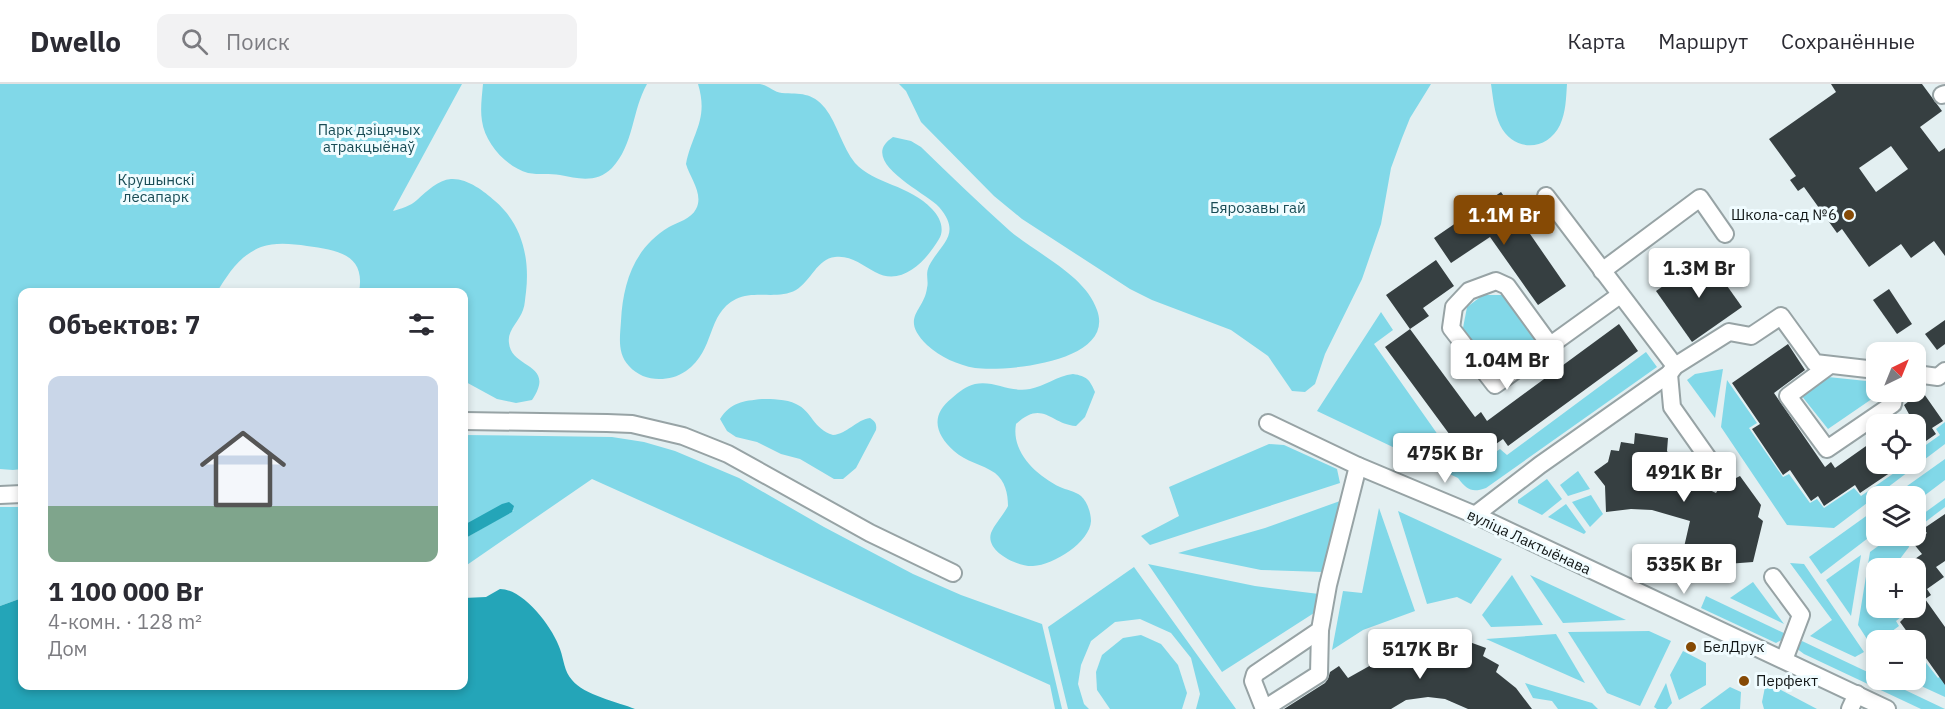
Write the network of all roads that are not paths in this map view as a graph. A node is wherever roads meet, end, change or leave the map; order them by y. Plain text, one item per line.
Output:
1 (1546, 196) dead end
2 (1725, 234) dead end
3 (1602, 271) junction
4 (1620, 295) junction
5 (1550, 345) junction
6 (1830, 365) junction
7 (1866, 369) edge
8 (1672, 370) junction
9 (1945, 372) edge
10 (1926, 375) edge
11 (1893, 402) edge
12 (468, 421) edge
13 (1268, 423) dead end
14 (1358, 466) junction
15 (1722, 478) dead end
16 (18, 494) edge
17 (0, 495) edge
18 (1475, 515) junction
19 (953, 573) dead end
20 (1773, 577) dead end
21 (1320, 630) junction
22 (1784, 660) junction
23 (1853, 702) edge
24 (1264, 709) edge
25 (1887, 709) edge

1 - 3 street
2 - 3 street
3 - 4 street
4 - 5 street
4 - 8 street
5 - 5 street
6 - 7 street
6 - 8 street
6 - 11 street
8 - 15 street
8 - 18 street
9 - 10 street
12 - 19 street
13 - 14 street, вуліца Лактыёнава
14 - 18 street, вуліца Лактыёнава
14 - 21 street
16 - 17 street
18 - 22 street, вуліца Лактыёнава
20 - 22 street
21 - 24 street
21 - 24 street
22 - 23 street, вуліца Лактыёнава
23 - 25 street, вуліца Лактыёнава

